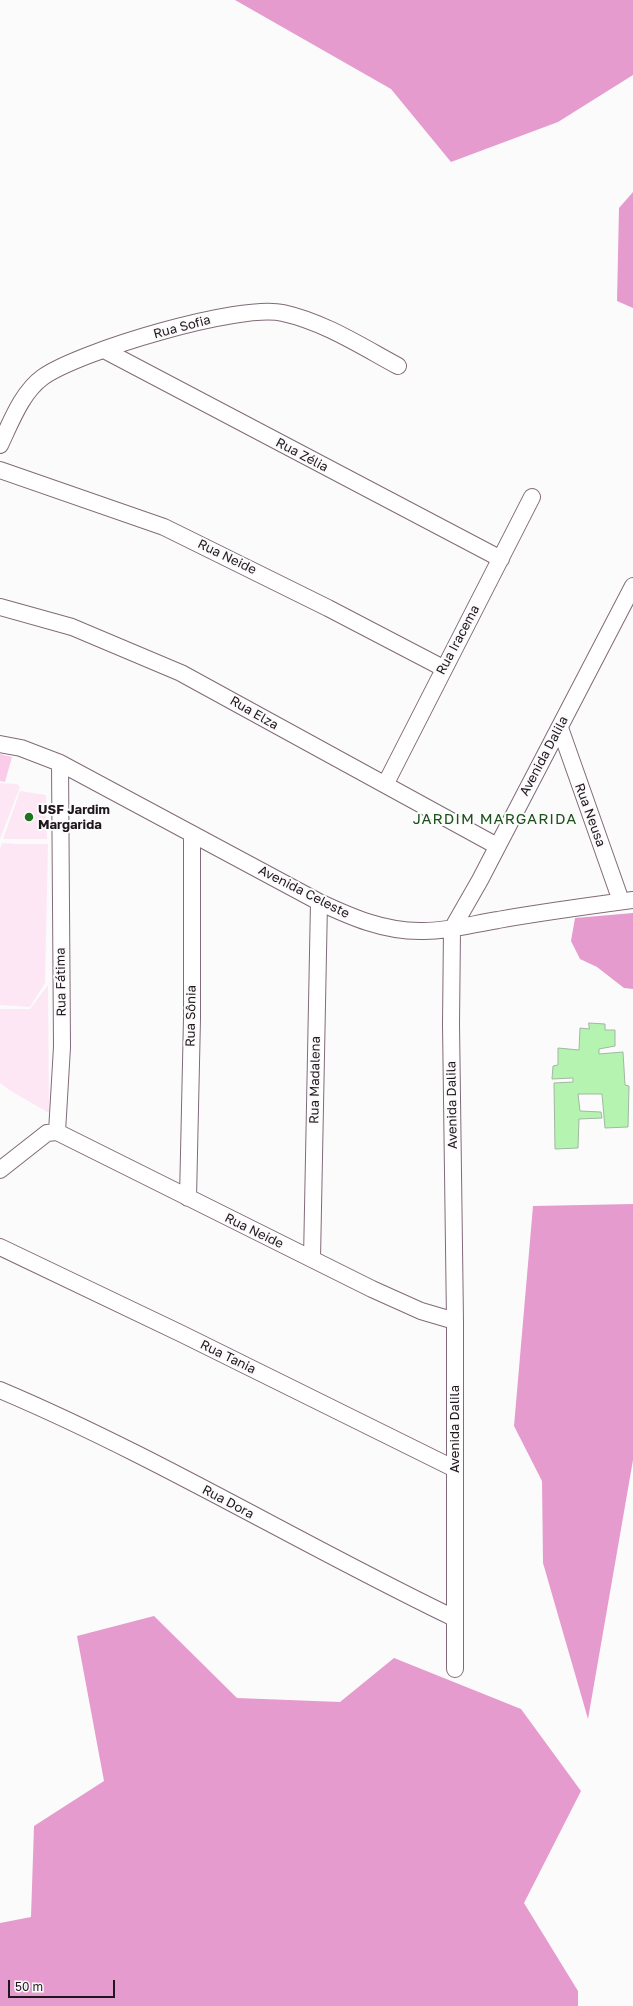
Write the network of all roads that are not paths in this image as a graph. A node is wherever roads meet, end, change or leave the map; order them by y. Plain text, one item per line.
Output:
1 (104, 350) junction
2 (398, 366) dead end
3 (0, 445) edge
4 (0, 470) edge
5 (532, 496) dead end
6 (501, 559) junction
7 (633, 586) edge
8 (0, 607) edge
9 (443, 668) junction
10 (560, 728) junction
11 (0, 744) edge
12 (60, 763) junction
13 (386, 783) junction
14 (192, 834) junction
15 (497, 846) junction
16 (627, 900) edge
17 (319, 902) junction
18 (452, 929) junction
19 (57, 1132) junction
20 (0, 1170) edge
21 (188, 1198) junction
22 (0, 1247) edge
23 (312, 1259) junction
24 (455, 1321) junction
25 (0, 1390) edge
26 (455, 1469) junction
27 (454, 1618) junction
28 (455, 1669) dead end

1 - 2 street, Rua Sofia
1 - 3 street, Rua Sofia
1 - 6 street, Rua Zélia
4 - 9 street, Rua Neide
5 - 6 street, Rua Iracema
6 - 9 street, Rua Iracema
7 - 10 street, Avenida Dalila
8 - 13 street, Rua Elza
9 - 13 street, Rua Iracema
10 - 15 street, Avenida Dalila
10 - 16 street, Rua Neusa
11 - 12 street, Avenida Celeste
12 - 14 street, Avenida Celeste
12 - 19 street, Rua Fátima
13 - 15 street, Rua Elza
14 - 17 street, Avenida Celeste
14 - 21 street, Rua Sônia
15 - 18 street, Avenida Dalila
16 - 18 street, Avenida Celeste
17 - 18 street, Avenida Celeste
17 - 23 street, Rua Madalena
18 - 24 street, Avenida Dalila
19 - 20 street
19 - 21 street, Rua Neide
21 - 23 street, Rua Neide
22 - 26 street, Rua Tania
23 - 24 street, Rua Neide
24 - 26 street, Avenida Dalila
25 - 27 street, Rua Dora
26 - 27 street, Avenida Dalila
27 - 28 street, Avenida Dalila

